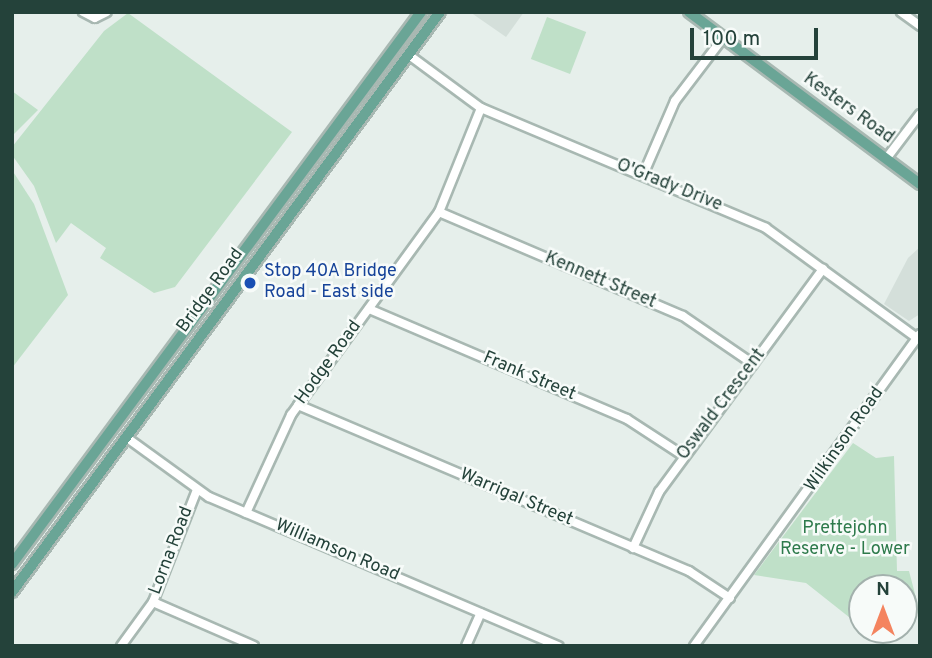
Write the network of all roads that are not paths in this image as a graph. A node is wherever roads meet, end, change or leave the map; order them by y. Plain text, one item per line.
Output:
1 (83, 12) edge
2 (107, 12) edge
3 (422, 12) edge
4 (440, 12) edge
5 (690, 12) edge
6 (901, 12) edge
7 (920, 26) edge
8 (723, 38) junction
9 (396, 47) junction
10 (409, 55) junction
11 (481, 108) junction
12 (920, 114) edge
13 (887, 159) junction
14 (643, 175) junction
15 (920, 184) edge
16 (439, 212) junction
17 (823, 269) junction
18 (369, 309) junction
19 (200, 312) junction
20 (212, 319) junction
21 (918, 336) edge
22 (753, 364) junction
23 (298, 405) junction
24 (113, 428) junction
25 (126, 437) junction
26 (684, 456) junction
27 (197, 490) junction
28 (246, 513) junction
29 (31, 539) junction
30 (44, 548) junction
31 (634, 548) junction
32 (12, 564) edge
33 (12, 592) edge
34 (730, 598) junction
35 (153, 602) junction
36 (481, 612) junction
37 (247, 645) edge
38 (121, 646) edge
39 (466, 646) edge
40 (559, 646) edge
41 (694, 646) edge

1 - 2 street
3 - 9 main road, Bridge Road
4 - 10 main road, Bridge Road
5 - 8 main road, Kesters Road
6 - 7 street
8 - 13 main road, Kesters Road
8 - 14 street
9 - 10 main road
9 - 19 main road, Bridge Road
10 - 11 street, O'Grady Drive
10 - 20 main road, Bridge Road
11 - 14 street, O'Grady Drive
11 - 16 street, Hodge Road
12 - 13 street
13 - 15 main road, Kesters Road
14 - 17 street, O'Grady Drive
16 - 18 street, Hodge Road
16 - 22 street, Kennett Street
17 - 21 street, O'Grady Drive
17 - 22 street, Oswald Crescent
18 - 23 street, Hodge Road
18 - 26 street, Frank Street
19 - 20 main road
19 - 24 main road, Bridge Road
20 - 25 main road, Bridge Road
21 - 34 street, Wilkinson Road
22 - 26 street, Oswald Crescent
23 - 28 street, Hodge Road
23 - 31 street, Warrigal Street
24 - 25 main road
24 - 29 main road, Bridge Road
25 - 27 street, Williamson Road
25 - 30 main road, Bridge Road
26 - 31 street, Oswald Crescent
27 - 28 street, Williamson Road
27 - 35 street, Lorna Road
28 - 36 street, Williamson Road
29 - 30 main road
29 - 32 main road, Bridge Road
30 - 33 main road, Bridge Road
31 - 34 street, Warrigal Street
34 - 41 street, Wilkinson Road
35 - 37 street
35 - 38 street, Lorna Road
36 - 39 street
36 - 40 street, Williamson Road

